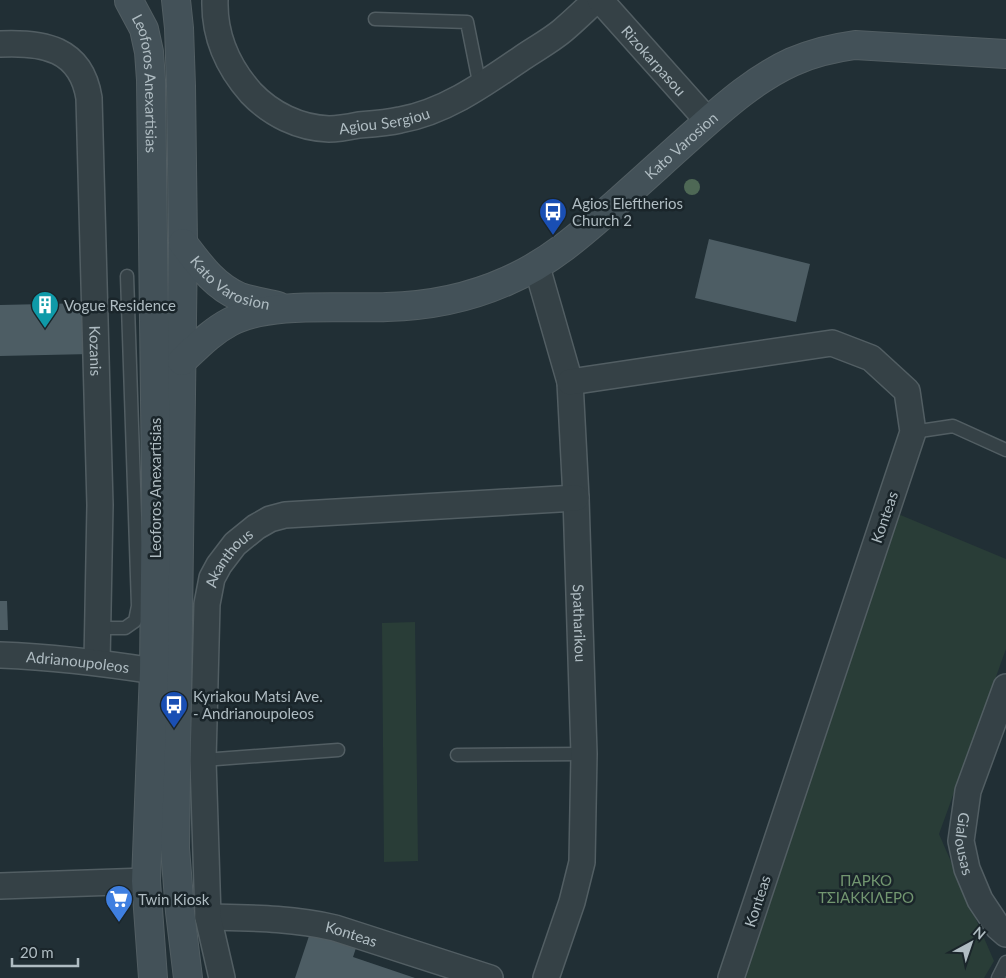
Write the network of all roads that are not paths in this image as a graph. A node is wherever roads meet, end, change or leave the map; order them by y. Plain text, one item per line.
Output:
1 (133, 0) edge
2 (176, 0) edge
3 (215, 0) edge
4 (596, 0) edge
5 (600, 0) edge
6 (375, 19) dead end
7 (0, 44) edge
8 (1006, 54) edge
9 (480, 87) junction
10 (708, 121) junction
11 (183, 243) junction
12 (537, 267) junction
13 (127, 276) dead end
14 (287, 308) junction
15 (182, 361) junction
16 (570, 382) junction
17 (913, 432) junction
18 (1006, 450) edge
19 (576, 498) junction
20 (97, 628) junction
21 (0, 655) edge
22 (97, 662) junction
23 (154, 672) junction
24 (1006, 687) edge
25 (338, 750) dead end
26 (584, 754) junction
27 (457, 755) dead end
28 (203, 760) junction
29 (146, 881) junction
30 (0, 886) edge
31 (208, 917) junction
32 (1006, 934) edge
33 (1006, 962) edge
34 (153, 978) edge
35 (188, 978) edge
36 (222, 978) edge
37 (490, 978) edge
38 (546, 978) edge
39 (731, 978) edge
40 (998, 978) edge

1 - 23 main road, Leoforos Anexartisias
2 - 11 main road, Leoforos Anexartisias
3 - 9 street, Agiou Sergiou
4 - 9 street, Agiou Sergiou
5 - 10 street, Rizokarpasou
6 - 9 lane
7 - 20 street, Kozanis
8 - 10 main road, Kato Varosion
10 - 12 main road, Kato Varosion
11 - 14 main road, Kato Varosion
11 - 15 main road, Leoforos Anexartisias
12 - 14 main road, Kato Varosion
12 - 16 street, Spatharikou
13 - 20 lane
14 - 15 main road, Kato Varosion
15 - 35 main road, Leoforos Anexartisias
16 - 17 street, Konteas
16 - 19 street, Spatharikou
17 - 18 lane
17 - 39 street, Konteas
19 - 26 street, Spatharikou
19 - 28 street, Akanthous
20 - 22 street, Kozanis
21 - 22 street, Adrianoupoleos
22 - 23 street, Adrianoupoleos
23 - 29 main road, Leoforos Anexartisias
24 - 32 street, Gialousas
25 - 28 lane
26 - 27 lane
26 - 38 street, Spatharikou
28 - 31 street, Akanthous
29 - 30 street
29 - 34 main road, Leoforos Anexartisias
31 - 36 street, Akanthous
31 - 37 street, Konteas
33 - 40 lane

